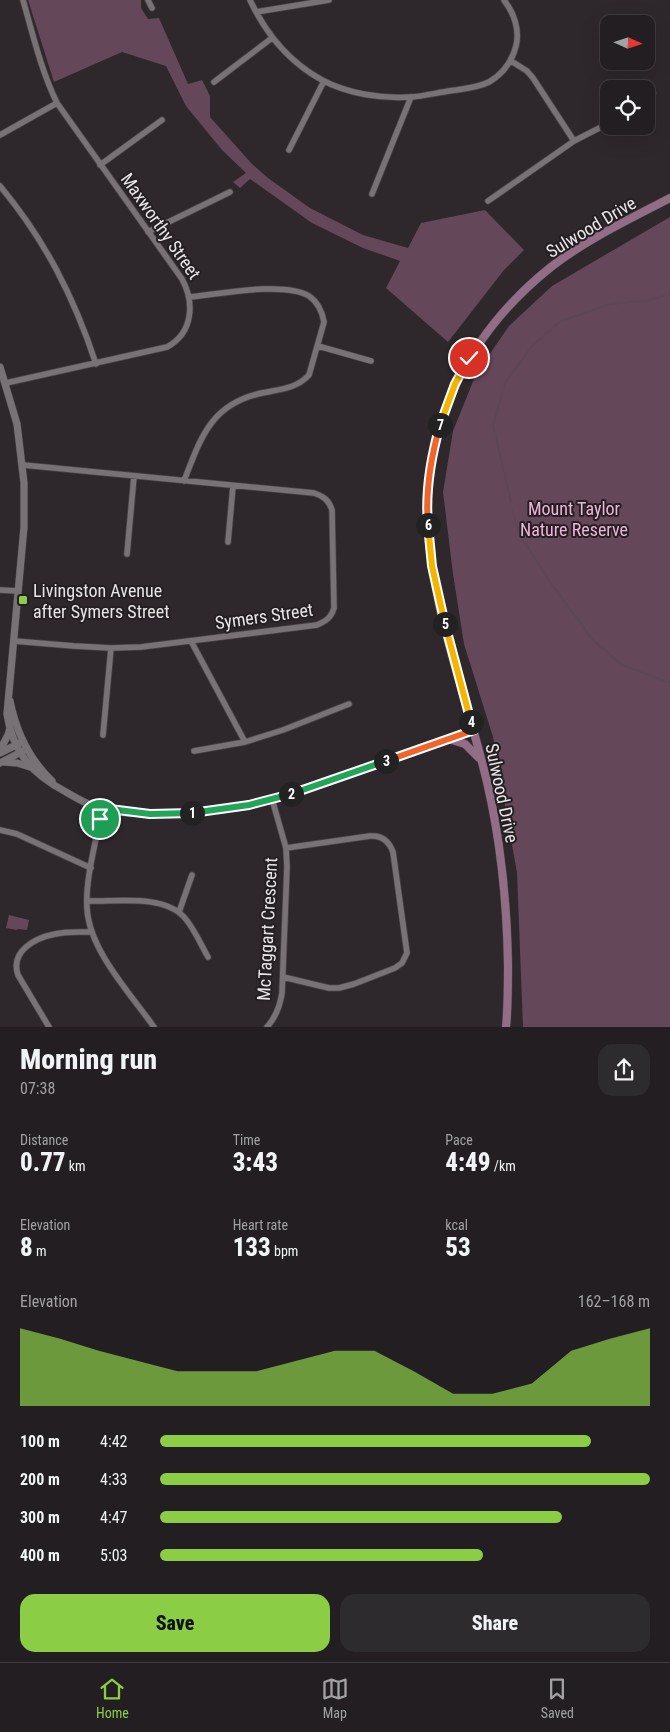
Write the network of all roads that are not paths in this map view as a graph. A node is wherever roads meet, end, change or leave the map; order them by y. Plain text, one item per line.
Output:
1 (23, 0) edge
2 (148, 0) edge
3 (250, 0) edge
4 (329, 0) edge
5 (504, 0) edge
6 (152, 8) dead end
7 (256, 12) junction
8 (272, 38) junction
9 (510, 60) junction
10 (324, 81) junction
11 (214, 82) dead end
12 (411, 97) junction
13 (57, 103) junction
14 (162, 120) dead end
15 (600, 128) edge
16 (0, 135) edge
17 (574, 141) junction
18 (289, 150) dead end
19 (100, 165) junction
20 (0, 186) edge
21 (230, 192) dead end
22 (372, 194) dead end
23 (670, 198) edge
24 (488, 202) dead end
25 (148, 232) junction
26 (190, 297) junction
27 (318, 346) junction
28 (371, 361) dead end
29 (96, 364) junction
30 (0, 367) edge
31 (6, 383) junction
32 (23, 465) junction
33 (134, 476) junction
34 (184, 481) junction
35 (233, 486) junction
36 (228, 542) dead end
37 (127, 554) dead end
38 (0, 590) edge
39 (18, 592) junction
40 (14, 641) junction
41 (191, 641) junction
42 (111, 648) junction
43 (10, 683) junction
44 (349, 704) dead end
45 (10, 728) junction
46 (474, 730) junction
47 (103, 736) dead end
48 (449, 739) junction
49 (23, 741) junction
50 (245, 742) junction
51 (16, 745) junction
52 (28, 749) junction
53 (194, 751) dead end
54 (0, 752) edge
55 (20, 753) junction
56 (1, 762) edge
57 (482, 762) junction
58 (30, 767) junction
59 (61, 790) junction
60 (272, 799) junction
61 (102, 808) junction
62 (0, 830) edge
63 (286, 848) junction
64 (91, 868) junction
65 (192, 875) dead end
66 (87, 902) junction
67 (179, 912) junction
68 (92, 932) junction
69 (208, 957) dead end
70 (283, 977) junction
71 (49, 1027) edge
72 (154, 1027) edge
73 (267, 1027) edge
74 (506, 1027) edge

1 - 13 street, Maxworthy Street
2 - 6 street
3 - 7 street
4 - 7 street
5 - 9 street
7 - 8 street
8 - 10 street
8 - 11 street
9 - 12 street
9 - 17 street
10 - 12 street
10 - 18 street
12 - 22 street
13 - 16 street
13 - 19 street, Maxworthy Street
14 - 19 street
15 - 17 street
17 - 24 street
19 - 25 street, Maxworthy Street
20 - 29 street
21 - 25 street
23 - 46 main road, Sulwood Drive
25 - 26 street, Maxworthy Street
26 - 27 street
26 - 29 street, Maxworthy Street
27 - 28 street
27 - 34 street
29 - 31 street, Maxworthy Street
30 - 31 street
31 - 32 street
32 - 33 street, Symers Street
32 - 39 street
33 - 34 street, Symers Street
33 - 37 street
34 - 35 street, Symers Street
35 - 36 street
35 - 41 street, Symers Street
38 - 39 street
39 - 40 street
40 - 42 street, Symers Street
40 - 43 street
41 - 42 street, Symers Street
41 - 50 street
42 - 47 street
43 - 45 street
43 - 49 street
44 - 50 street
45 - 51 street
45 - 54 street
46 - 48 street
46 - 57 main road, Sulwood Drive
48 - 57 main road
48 - 60 street
49 - 51 street
49 - 52 street
50 - 53 street
51 - 54 street
51 - 55 street
52 - 55 street
52 - 59 street
55 - 56 street
55 - 58 street
56 - 58 street
57 - 74 main road, Sulwood Drive
58 - 59 street
59 - 61 street
60 - 61 street
60 - 63 street, McTaggart Crescent
61 - 64 street
62 - 64 street
63 - 70 street, McTaggart Crescent
63 - 70 street
64 - 66 street
65 - 67 street
66 - 67 street
66 - 68 street
67 - 69 street
68 - 71 street
68 - 72 street
70 - 73 street, McTaggart Crescent

